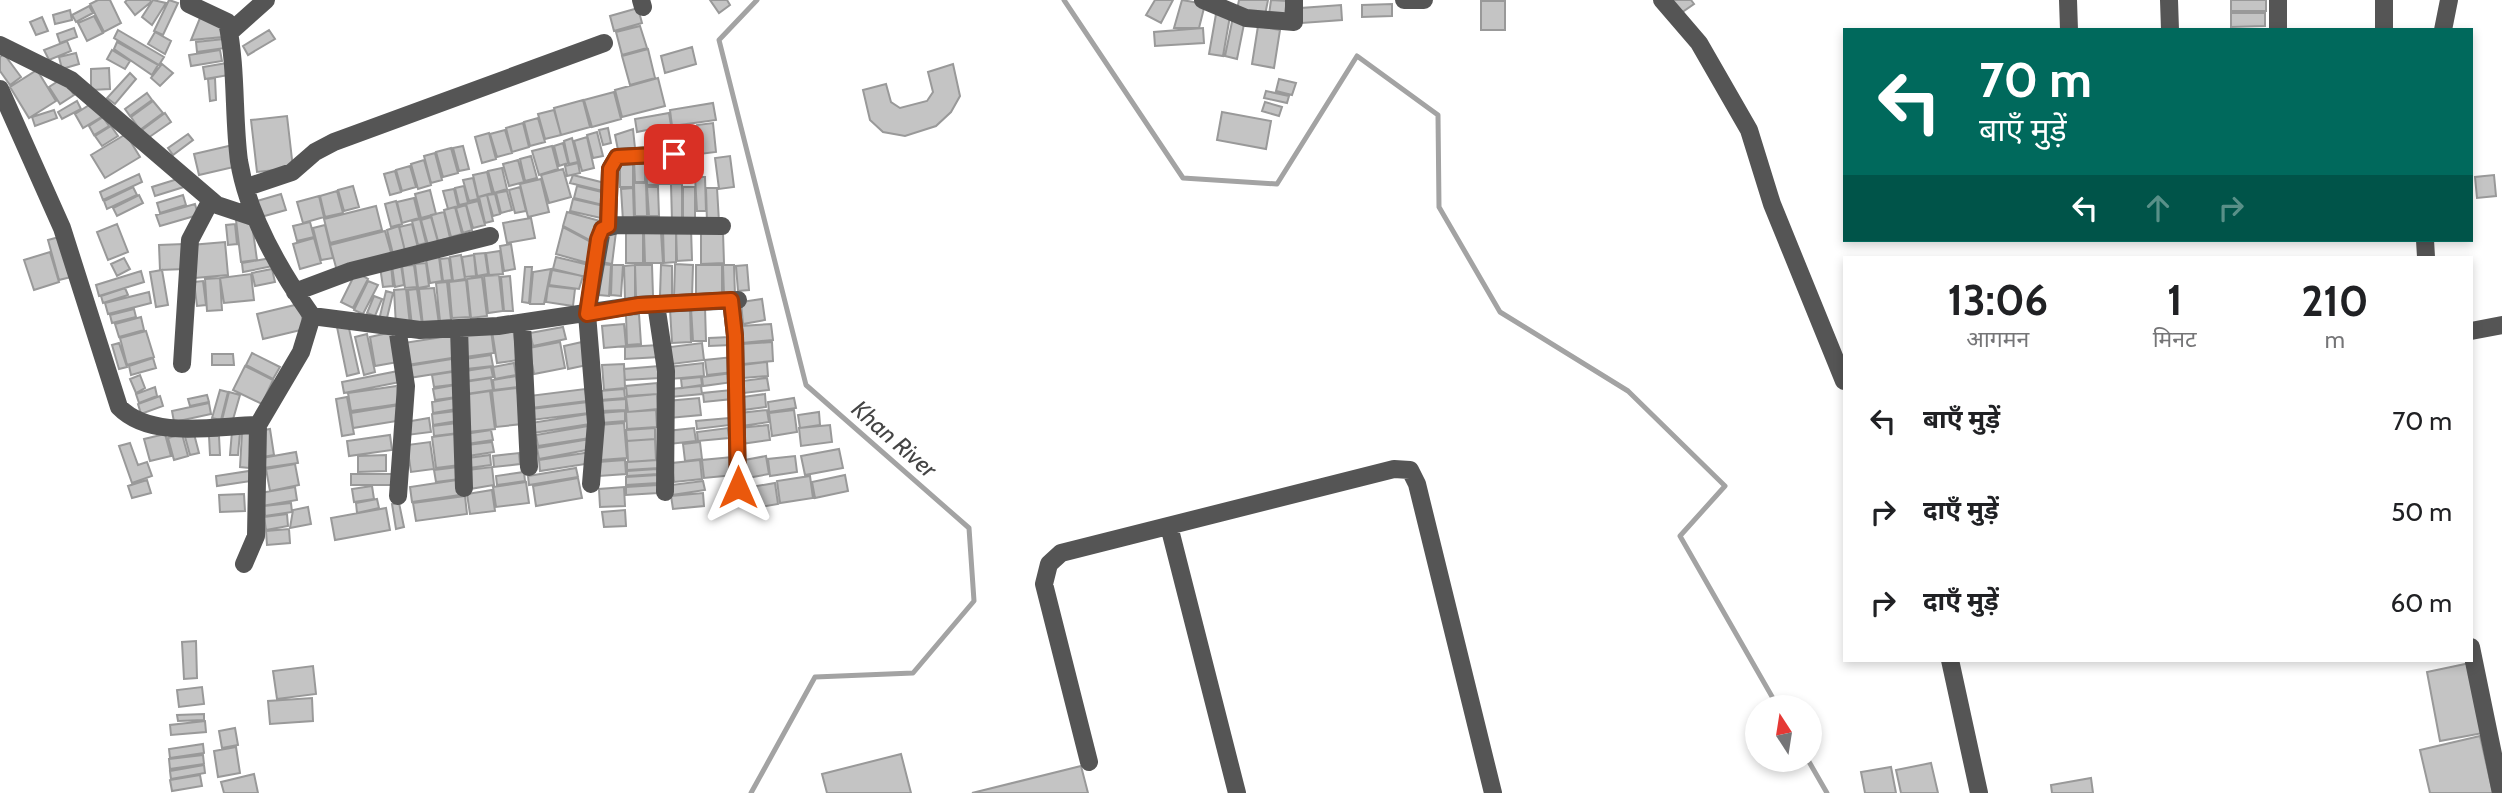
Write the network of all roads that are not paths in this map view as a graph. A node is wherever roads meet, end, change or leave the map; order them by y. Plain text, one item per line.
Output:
1 (266, 0) edge
2 (1203, 0) edge
3 (1294, 0) edge
4 (1404, 0) edge
5 (1424, 0) edge
6 (1661, 0) edge
7 (2067, 0) edge
8 (2169, 0) edge
9 (2278, 0) edge
10 (2384, 0) edge
11 (2449, 0) edge
12 (186, 1) edge
13 (2069, 28) edge
14 (2170, 28) edge
15 (2278, 28) edge
16 (2384, 28) edge
17 (2443, 28) edge
18 (229, 33) junction
19 (604, 43) dead end
20 (0, 44) edge
21 (0, 89) edge
22 (689, 153) dead end
23 (247, 187) junction
24 (211, 200) junction
25 (256, 218) junction
26 (608, 226) junction
27 (722, 226) dead end
28 (490, 236) dead end
29 (295, 292) junction
30 (656, 304) junction
31 (587, 314) junction
32 (312, 316) junction
33 (522, 323) junction
34 (2502, 325) edge
35 (397, 327) junction
36 (459, 328) junction
37 (2473, 331) edge
38 (182, 364) dead end
39 (1843, 379) edge
40 (258, 425) junction
41 (529, 467) dead end
42 (591, 484) dead end
43 (738, 487) dead end
44 (464, 488) dead end
45 (665, 492) dead end
46 (398, 496) dead end
47 (1168, 526) junction
48 (244, 564) dead end
49 (2473, 657) edge
50 (1950, 662) edge
51 (1089, 762) dead end
52 (1237, 793) edge
53 (1493, 793) edge
54 (1979, 793) edge
55 (2501, 793) edge

1 - 18 street
2 - 3 street
4 - 5 street
6 - 39 street
7 - 13 street
8 - 14 street
9 - 15 street
10 - 16 street
11 - 17 street
12 - 18 street
18 - 23 street
19 - 23 street
20 - 24 street
21 - 40 street
22 - 26 street
23 - 25 street
24 - 25 street
24 - 38 street
25 - 29 street
26 - 27 street
26 - 31 street
28 - 29 street
29 - 32 street
30 - 31 street
30 - 43 street
30 - 45 street
31 - 33 street
31 - 42 street
32 - 35 street
32 - 40 street
33 - 36 street
33 - 41 street
34 - 37 street
35 - 36 street
35 - 46 street
36 - 44 street
40 - 48 street
47 - 51 street
47 - 52 street
47 - 53 street
49 - 55 street
50 - 54 street

